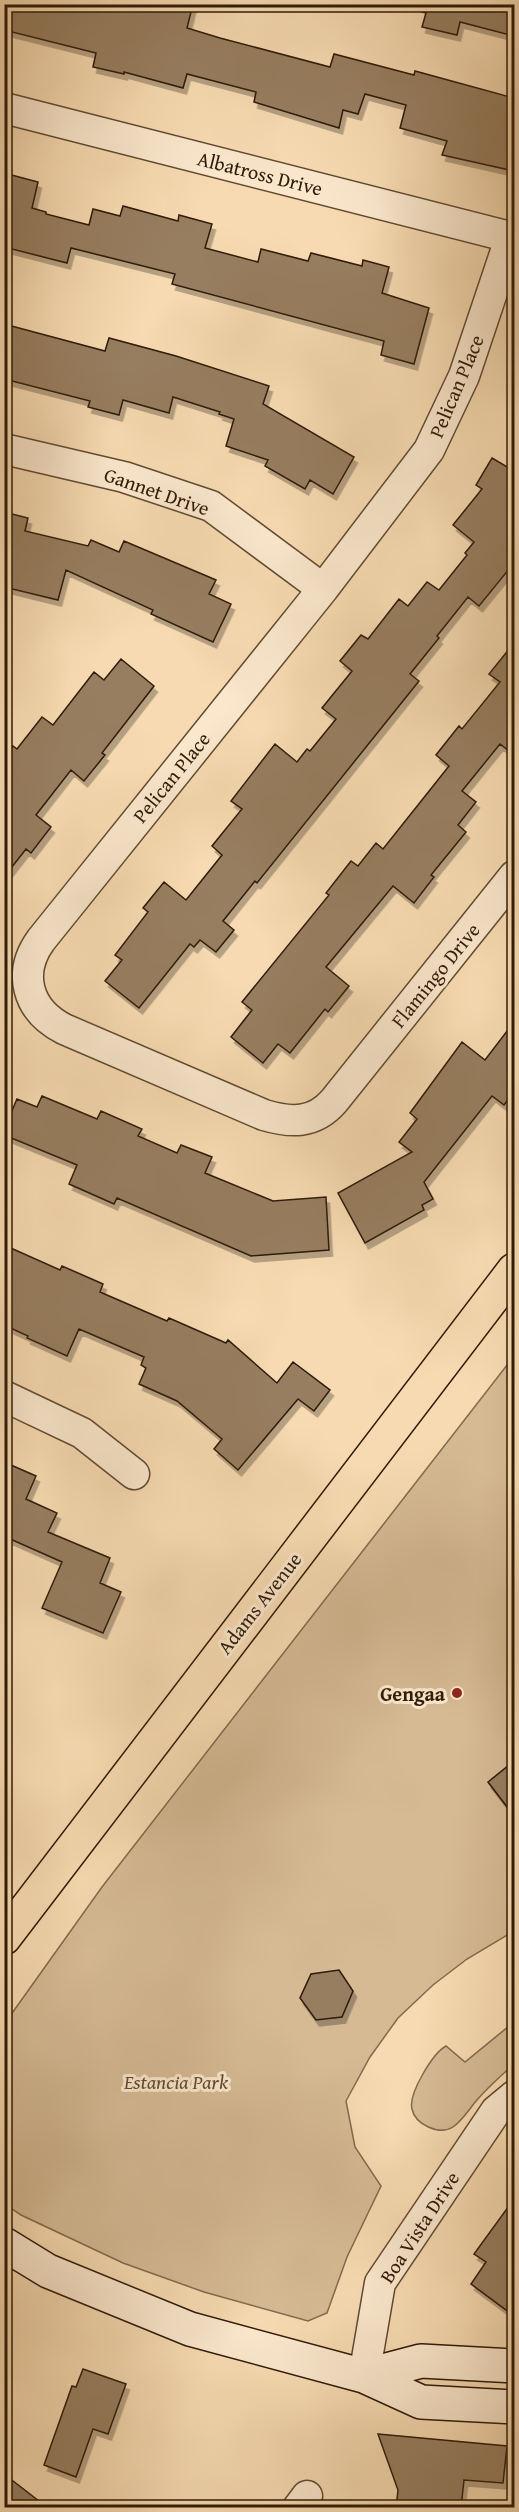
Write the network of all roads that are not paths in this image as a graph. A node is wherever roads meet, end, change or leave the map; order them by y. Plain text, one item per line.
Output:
1 (4, 108) edge
2 (513, 237) edge
3 (4, 449) edge
4 (323, 589) junction
5 (514, 876) edge
6 (356, 1074) joint
7 (514, 1270) edge
8 (4, 1396) edge
9 (134, 1474) dead end
10 (4, 1938) edge
11 (514, 2096) edge
12 (4, 2244) edge
13 (514, 2366) edge
14 (364, 2376) junction
15 (514, 2407) edge

1 - 2 street, Albatross Drive
2 - 4 street, Pelican Place
3 - 4 street, Gannet Drive
4 - 6 street, Pelican Place
5 - 6 street, Flamingo Drive
7 - 10 main road, Adams Avenue
8 - 9 street
11 - 14 street, Boa Vista Drive
12 - 14 street
13 - 14 street
14 - 15 street

